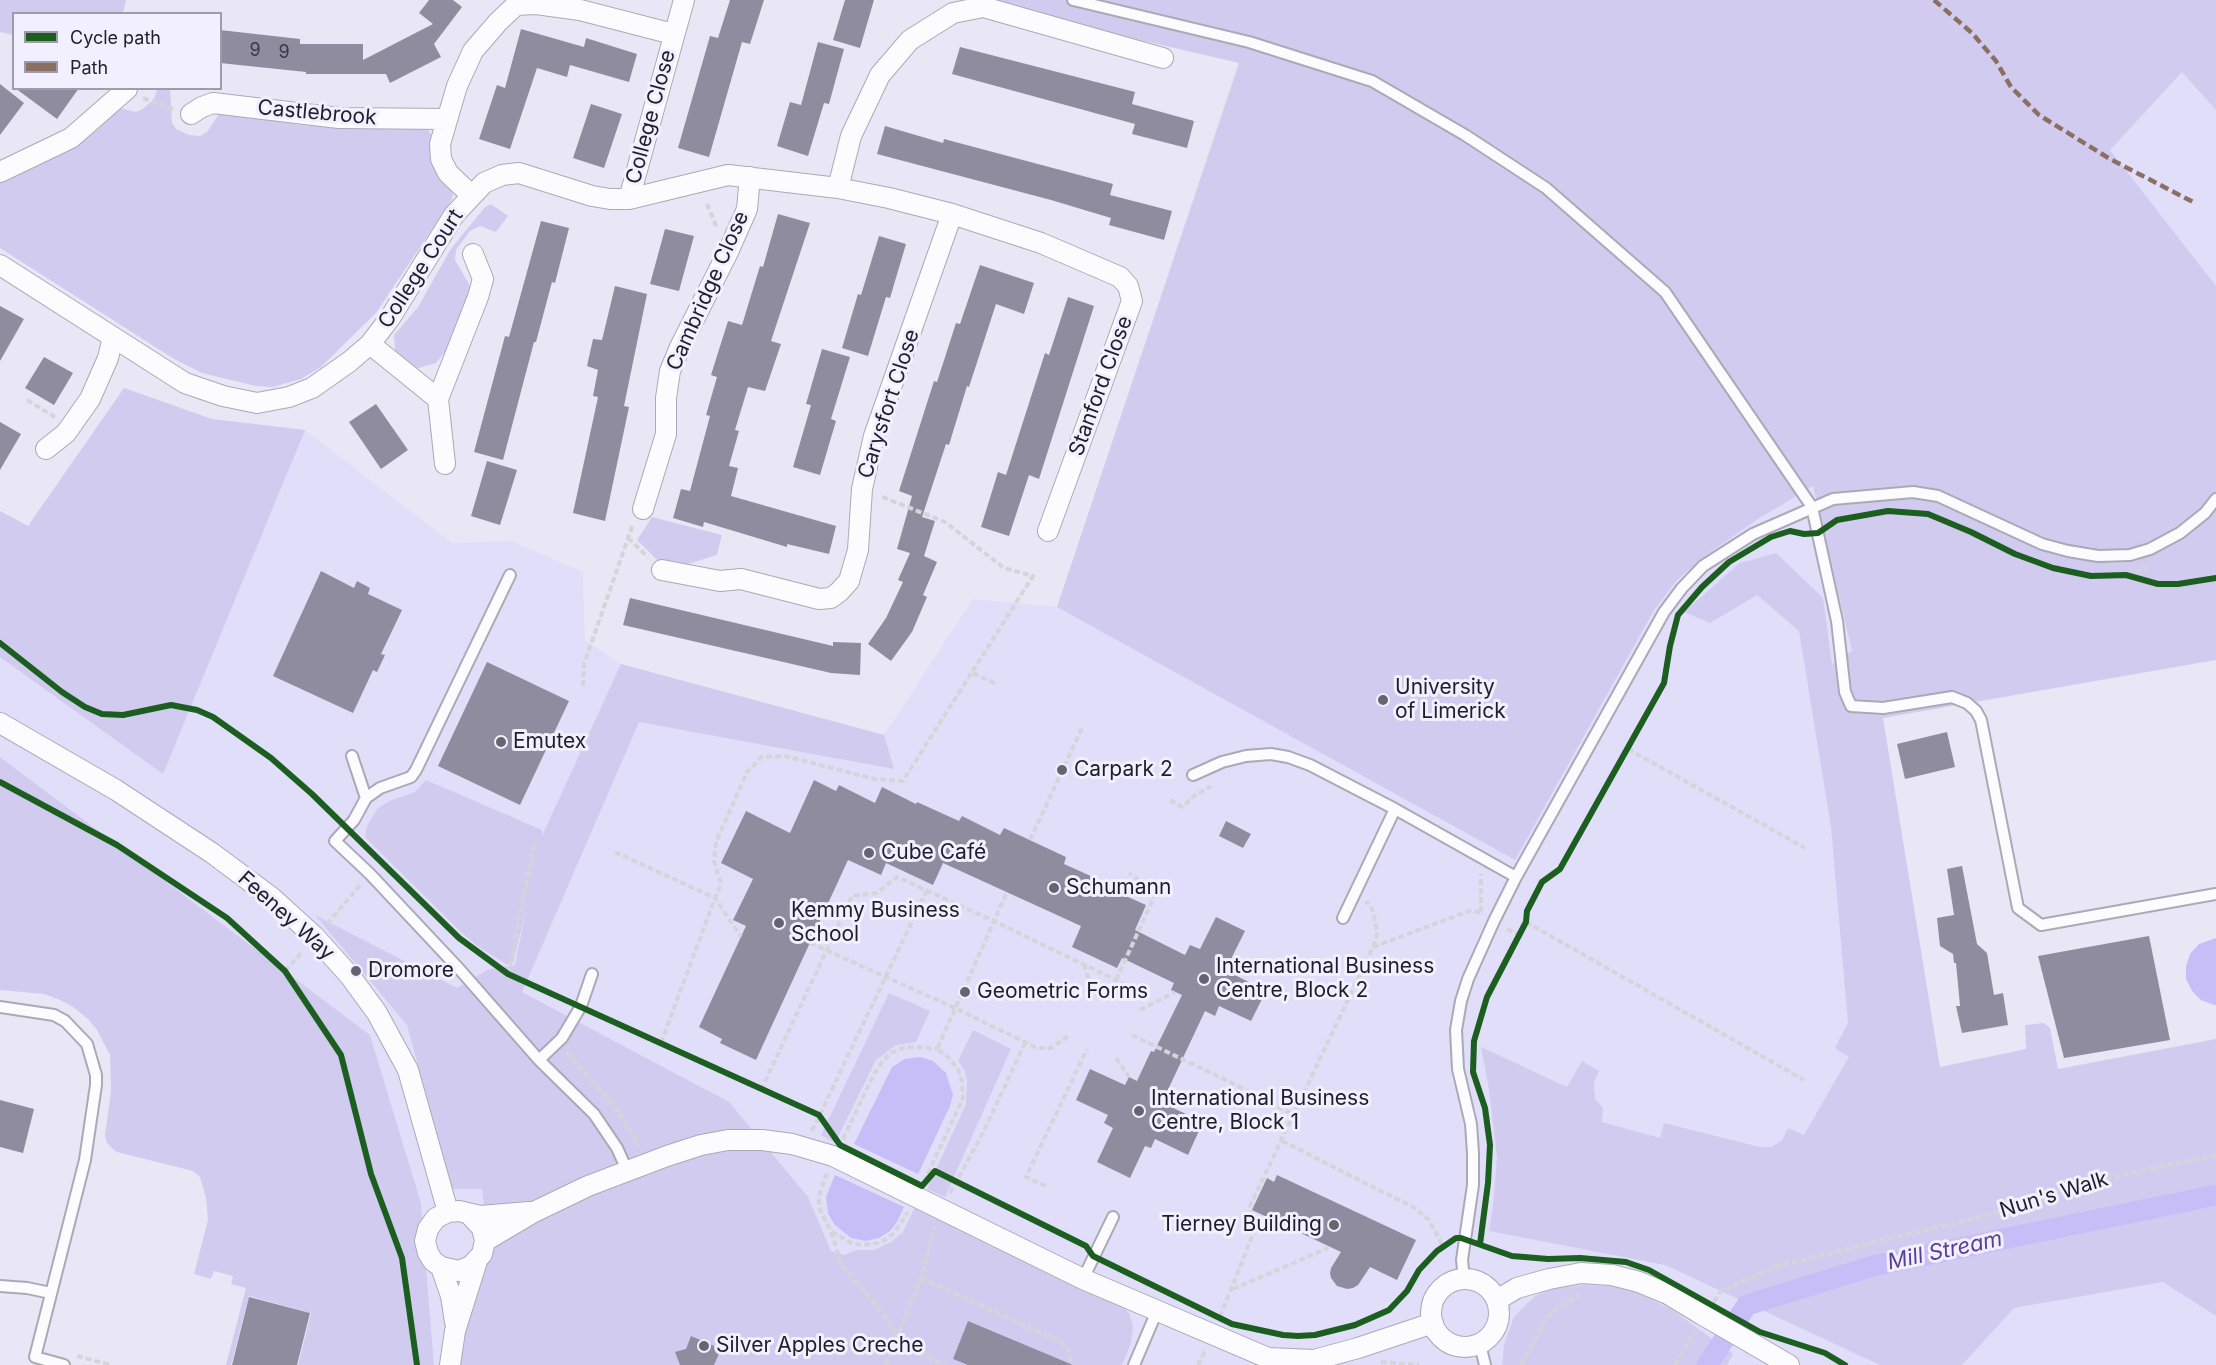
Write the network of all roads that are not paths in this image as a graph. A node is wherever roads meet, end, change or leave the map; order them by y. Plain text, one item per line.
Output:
1 (684, 0) edge
2 (1073, 0) edge
3 (511, 3) edge
4 (673, 34) junction
5 (1163, 58) dead end
6 (126, 90) edge
7 (182, 111) road end
8 (447, 119) junction
9 (0, 172) edge
10 (750, 177) junction
11 (838, 188) junction
12 (471, 195) junction
13 (629, 199) junction
14 (952, 214) junction
15 (473, 254) dead end
16 (0, 265) edge
17 (113, 337) junction
18 (370, 344) junction
19 (438, 399) junction
20 (46, 449) dead end
21 (445, 464) dead end
22 (2216, 499) edge
23 (1812, 507) junction
24 (643, 509) dead end
25 (1048, 531) dead end
26 (662, 570) road end
27 (510, 575) dead end
28 (0, 723) edge
29 (352, 756) dead end
30 (1193, 775) dead end
31 (366, 798) junction
32 (1395, 809) junction
33 (1516, 877) junction
34 (2216, 894) edge
35 (1344, 918) dead end
36 (592, 974) dead end
37 (0, 1007) edge
38 (539, 1060) junction
39 (627, 1170) junction
40 (448, 1212) junction
41 (534, 1212) junction
42 (470, 1215) junction
43 (1113, 1217) dead end
44 (485, 1241) junction
45 (477, 1261) junction
46 (441, 1267) junction
47 (1083, 1279) junction
48 (1464, 1279) junction
49 (0, 1286) edge
50 (51, 1293) junction
51 (1497, 1300) junction
52 (1157, 1311) junction
53 (1433, 1323) junction
54 (455, 1331) junction
55 (1480, 1344) junction
56 (33, 1361) edge
57 (64, 1365) edge
58 (450, 1365) edge
59 (1134, 1365) edge
60 (1485, 1365) edge
61 (1789, 1365) edge

1 - 4 street, College Close
2 - 23 lane
3 - 4 street, College Close
3 - 8 street, College Close
4 - 13 street, College Close
5 - 11 street
6 - 9 street
7 - 8 street, Castlebrook
8 - 12 street
10 - 11 street, College Court
10 - 13 street, College Court
10 - 24 street, Cambridge Close
11 - 14 street, College Court
12 - 13 street, College Court
12 - 18 street, College Court
14 - 25 street, Stanford Close
14 - 26 street, Carysfort Close
15 - 19 street
16 - 17 street, College Court
17 - 18 street, College Court
17 - 20 street
18 - 19 street
19 - 21 street
22 - 23 lane
23 - 33 lane
23 - 34 lane
27 - 31 lane
28 - 40 street, Feeney Way
29 - 31 lane
30 - 32 lane
31 - 38 lane
32 - 33 lane
32 - 35 lane
33 - 48 lane
36 - 38 lane
37 - 50 lane
38 - 39 lane
39 - 41 street
39 - 47 street
40 - 42 street
40 - 46 street
41 - 42 street
41 - 44 street
42 - 44 street
43 - 47 lane
44 - 45 street
45 - 46 street
45 - 54 street
46 - 54 street
47 - 52 street
48 - 51 street
48 - 53 street
49 - 50 lane
50 - 56 lane
51 - 55 street
51 - 61 street, bridge
52 - 53 street
52 - 59 lane
53 - 55 street
54 - 58 street
55 - 60 lane
56 - 57 lane

